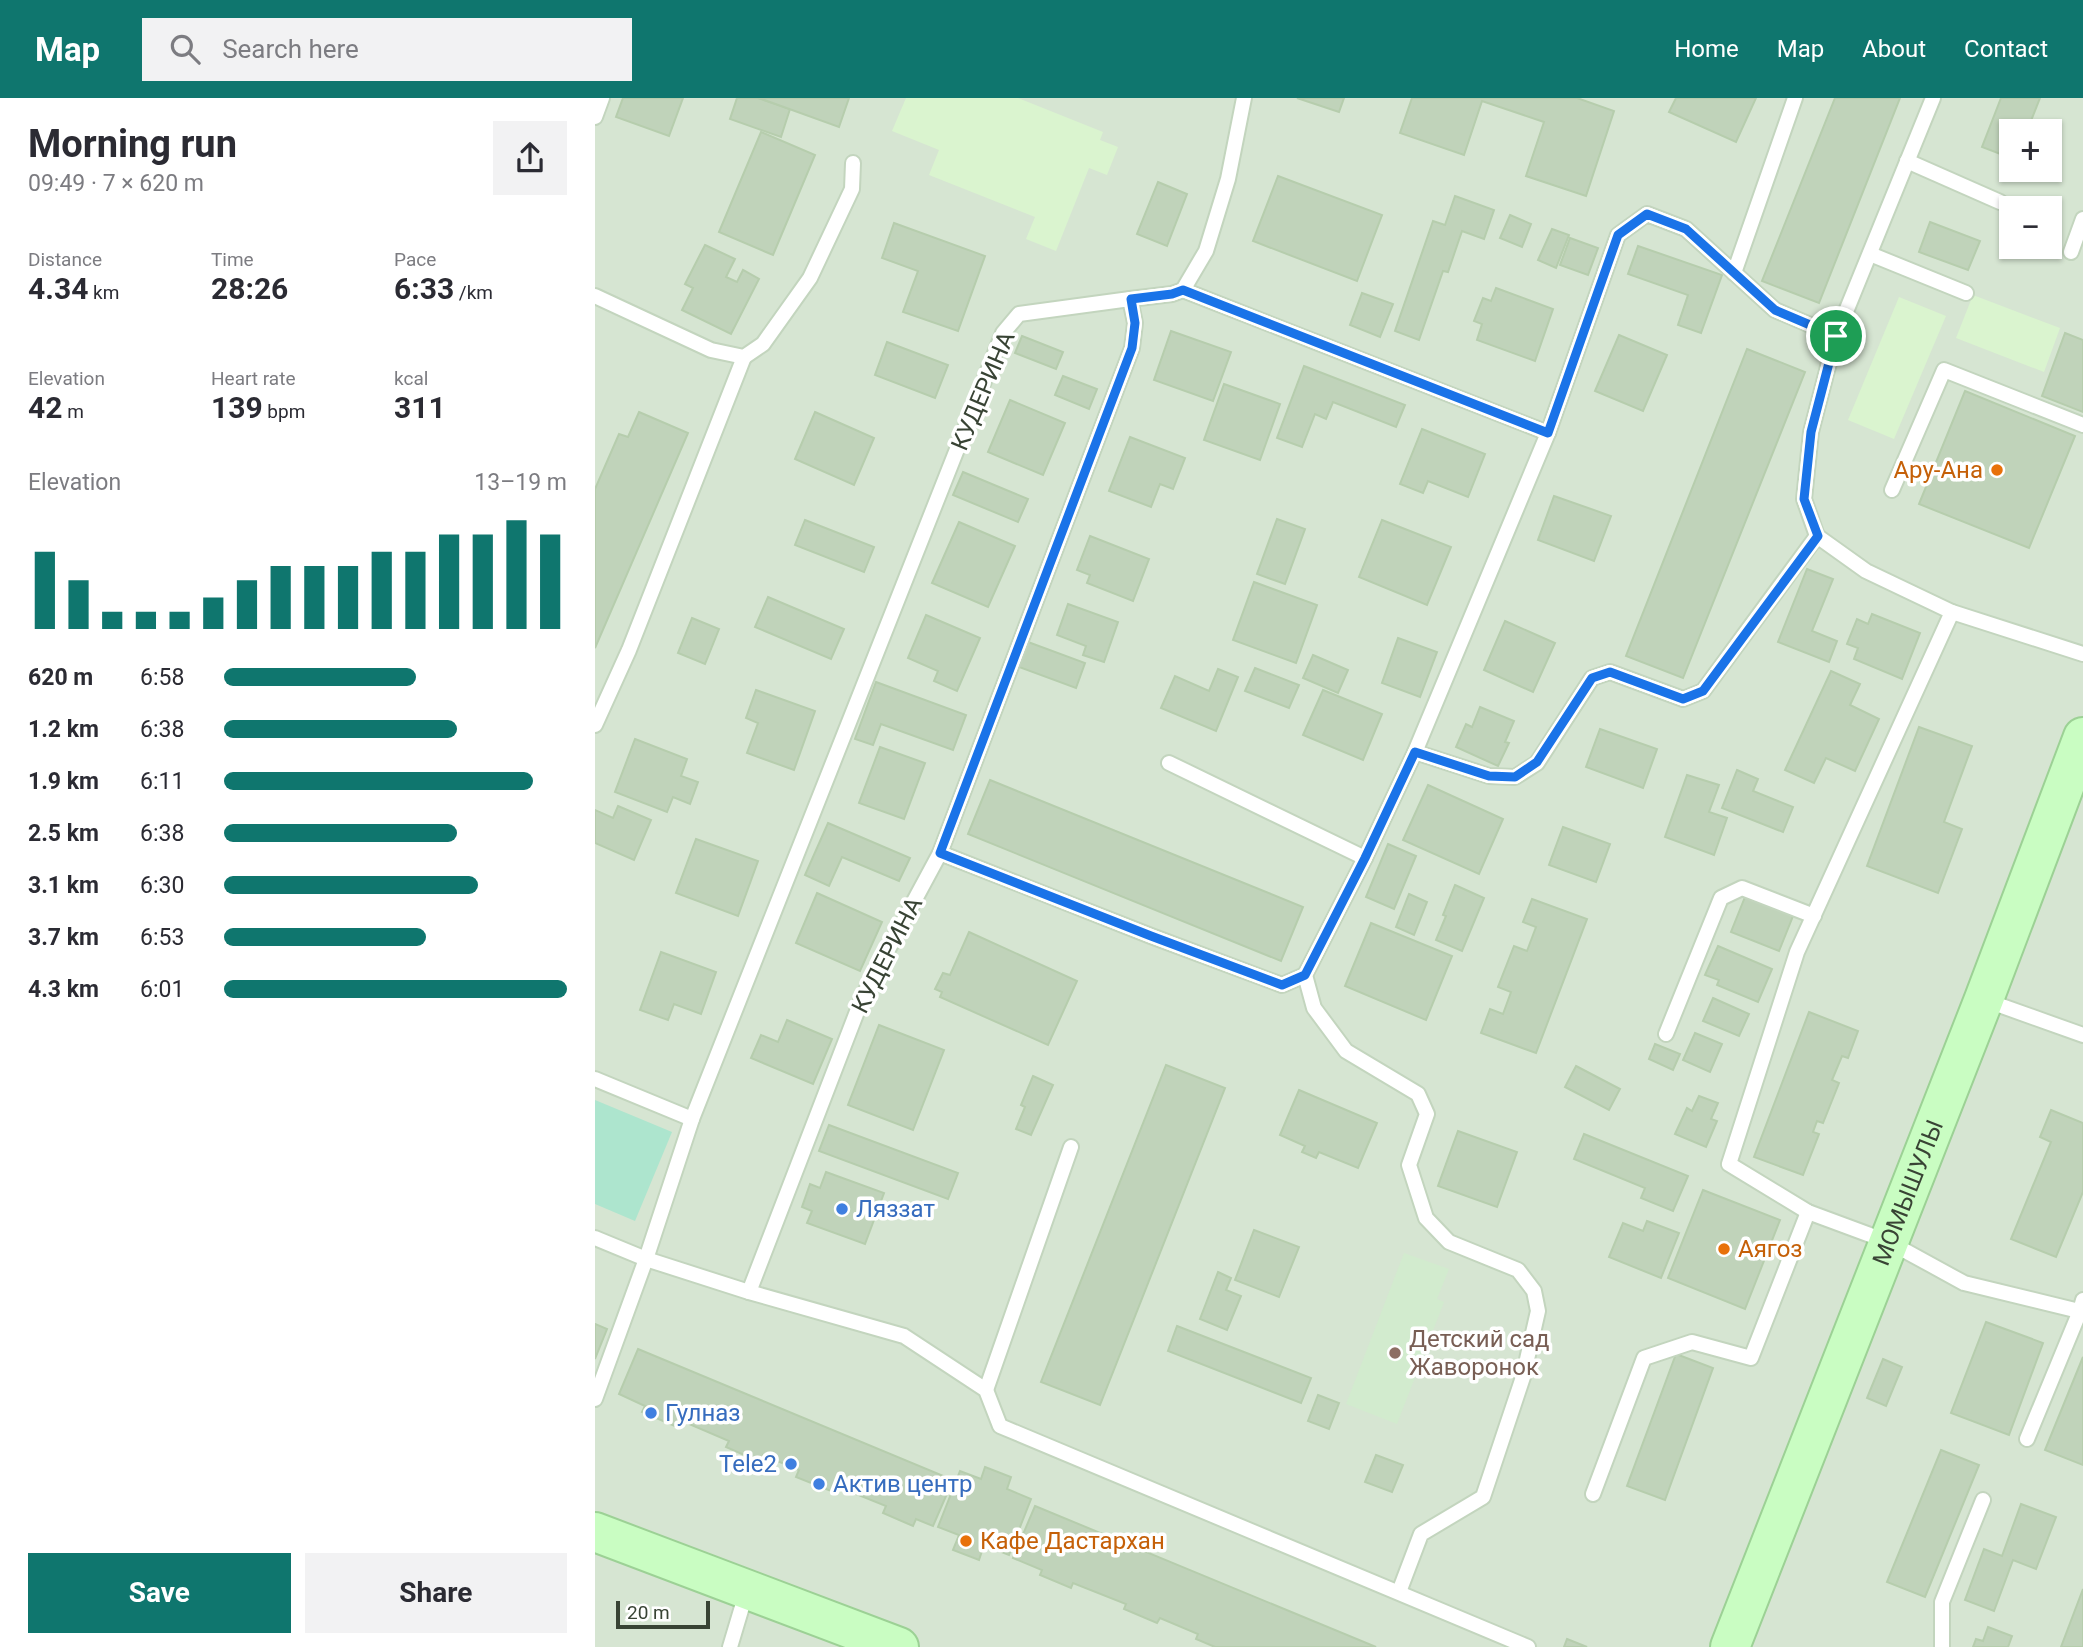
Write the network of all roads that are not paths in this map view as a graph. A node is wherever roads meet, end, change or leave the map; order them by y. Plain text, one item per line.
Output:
1 (602, 98) edge
2 (1244, 98) edge
3 (1795, 98) edge
4 (1933, 98) edge
5 (595, 117) edge
6 (1907, 161) junction
7 (853, 163) dead end
8 (1999, 202) edge
9 (2083, 219) edge
10 (2071, 252) dead end
11 (1870, 254) junction
12 (1734, 273) junction
13 (1183, 290) junction
14 (1966, 293) dead end
15 (595, 296) edge
16 (1131, 299) junction
17 (1836, 336) junction
18 (744, 357) junction
19 (2083, 425) edge
20 (1548, 433) junction
21 (1892, 490) dead end
22 (1818, 536) junction
23 (1952, 612) junction
24 (2083, 654) edge
25 (595, 725) edge
26 (2083, 737) edge
27 (1415, 752) junction
28 (1169, 763) dead end
29 (940, 853) junction
30 (1365, 858) junction
31 (1814, 916) junction
32 (1305, 975) junction
33 (1984, 999) junction
34 (1665, 1034) dead end
35 (2083, 1035) edge
36 (595, 1079) edge
37 (692, 1119) junction
38 (1071, 1147) dead end
39 (1808, 1212) junction
40 (595, 1238) edge
41 (1889, 1242) junction
42 (646, 1259) junction
43 (749, 1292) junction
44 (2082, 1308) edge
45 (986, 1390) junction
46 (595, 1399) edge
47 (2027, 1439) dead end
48 (1593, 1494) dead end
49 (1983, 1500) dead end
50 (595, 1532) edge
51 (747, 1589) junction
52 (1399, 1592) junction
53 (730, 1647) edge
54 (899, 1647) edge
55 (1528, 1647) edge
56 (1730, 1647) edge
57 (1942, 1647) edge

1 - 5 lane
2 - 13 lane
3 - 12 lane
4 - 6 lane
6 - 8 lane
6 - 11 lane
7 - 18 lane
9 - 10 lane
11 - 14 lane
11 - 17 lane
12 - 17 lane
12 - 20 lane
13 - 16 lane
13 - 20 lane
15 - 18 lane
16 - 29 lane, КУДЕРИНА
16 - 37 lane, КУДЕРИНА
17 - 22 lane
18 - 25 lane
19 - 21 lane
20 - 27 lane
22 - 23 lane
22 - 27 lane
23 - 24 lane
23 - 31 lane
26 - 33 main road, МОМЫШУЛЫ
27 - 30 lane
28 - 30 lane
29 - 32 lane
29 - 43 lane, КУДЕРИНА
30 - 32 lane
31 - 34 lane
31 - 39 lane
32 - 52 lane
33 - 35 lane
33 - 41 main road, МОМЫШУЛЫ
36 - 37 lane
37 - 42 lane, КУДЕРИНА
38 - 45 lane
39 - 41 lane
39 - 48 lane
40 - 42 lane
41 - 44 lane
41 - 56 main road, МОМЫШУЛЫ
42 - 43 lane
42 - 46 lane, КУДЕРИНА
43 - 45 lane
44 - 47 lane
45 - 52 lane
49 - 57 lane
50 - 51 main road
51 - 53 lane
51 - 54 main road
52 - 55 lane

